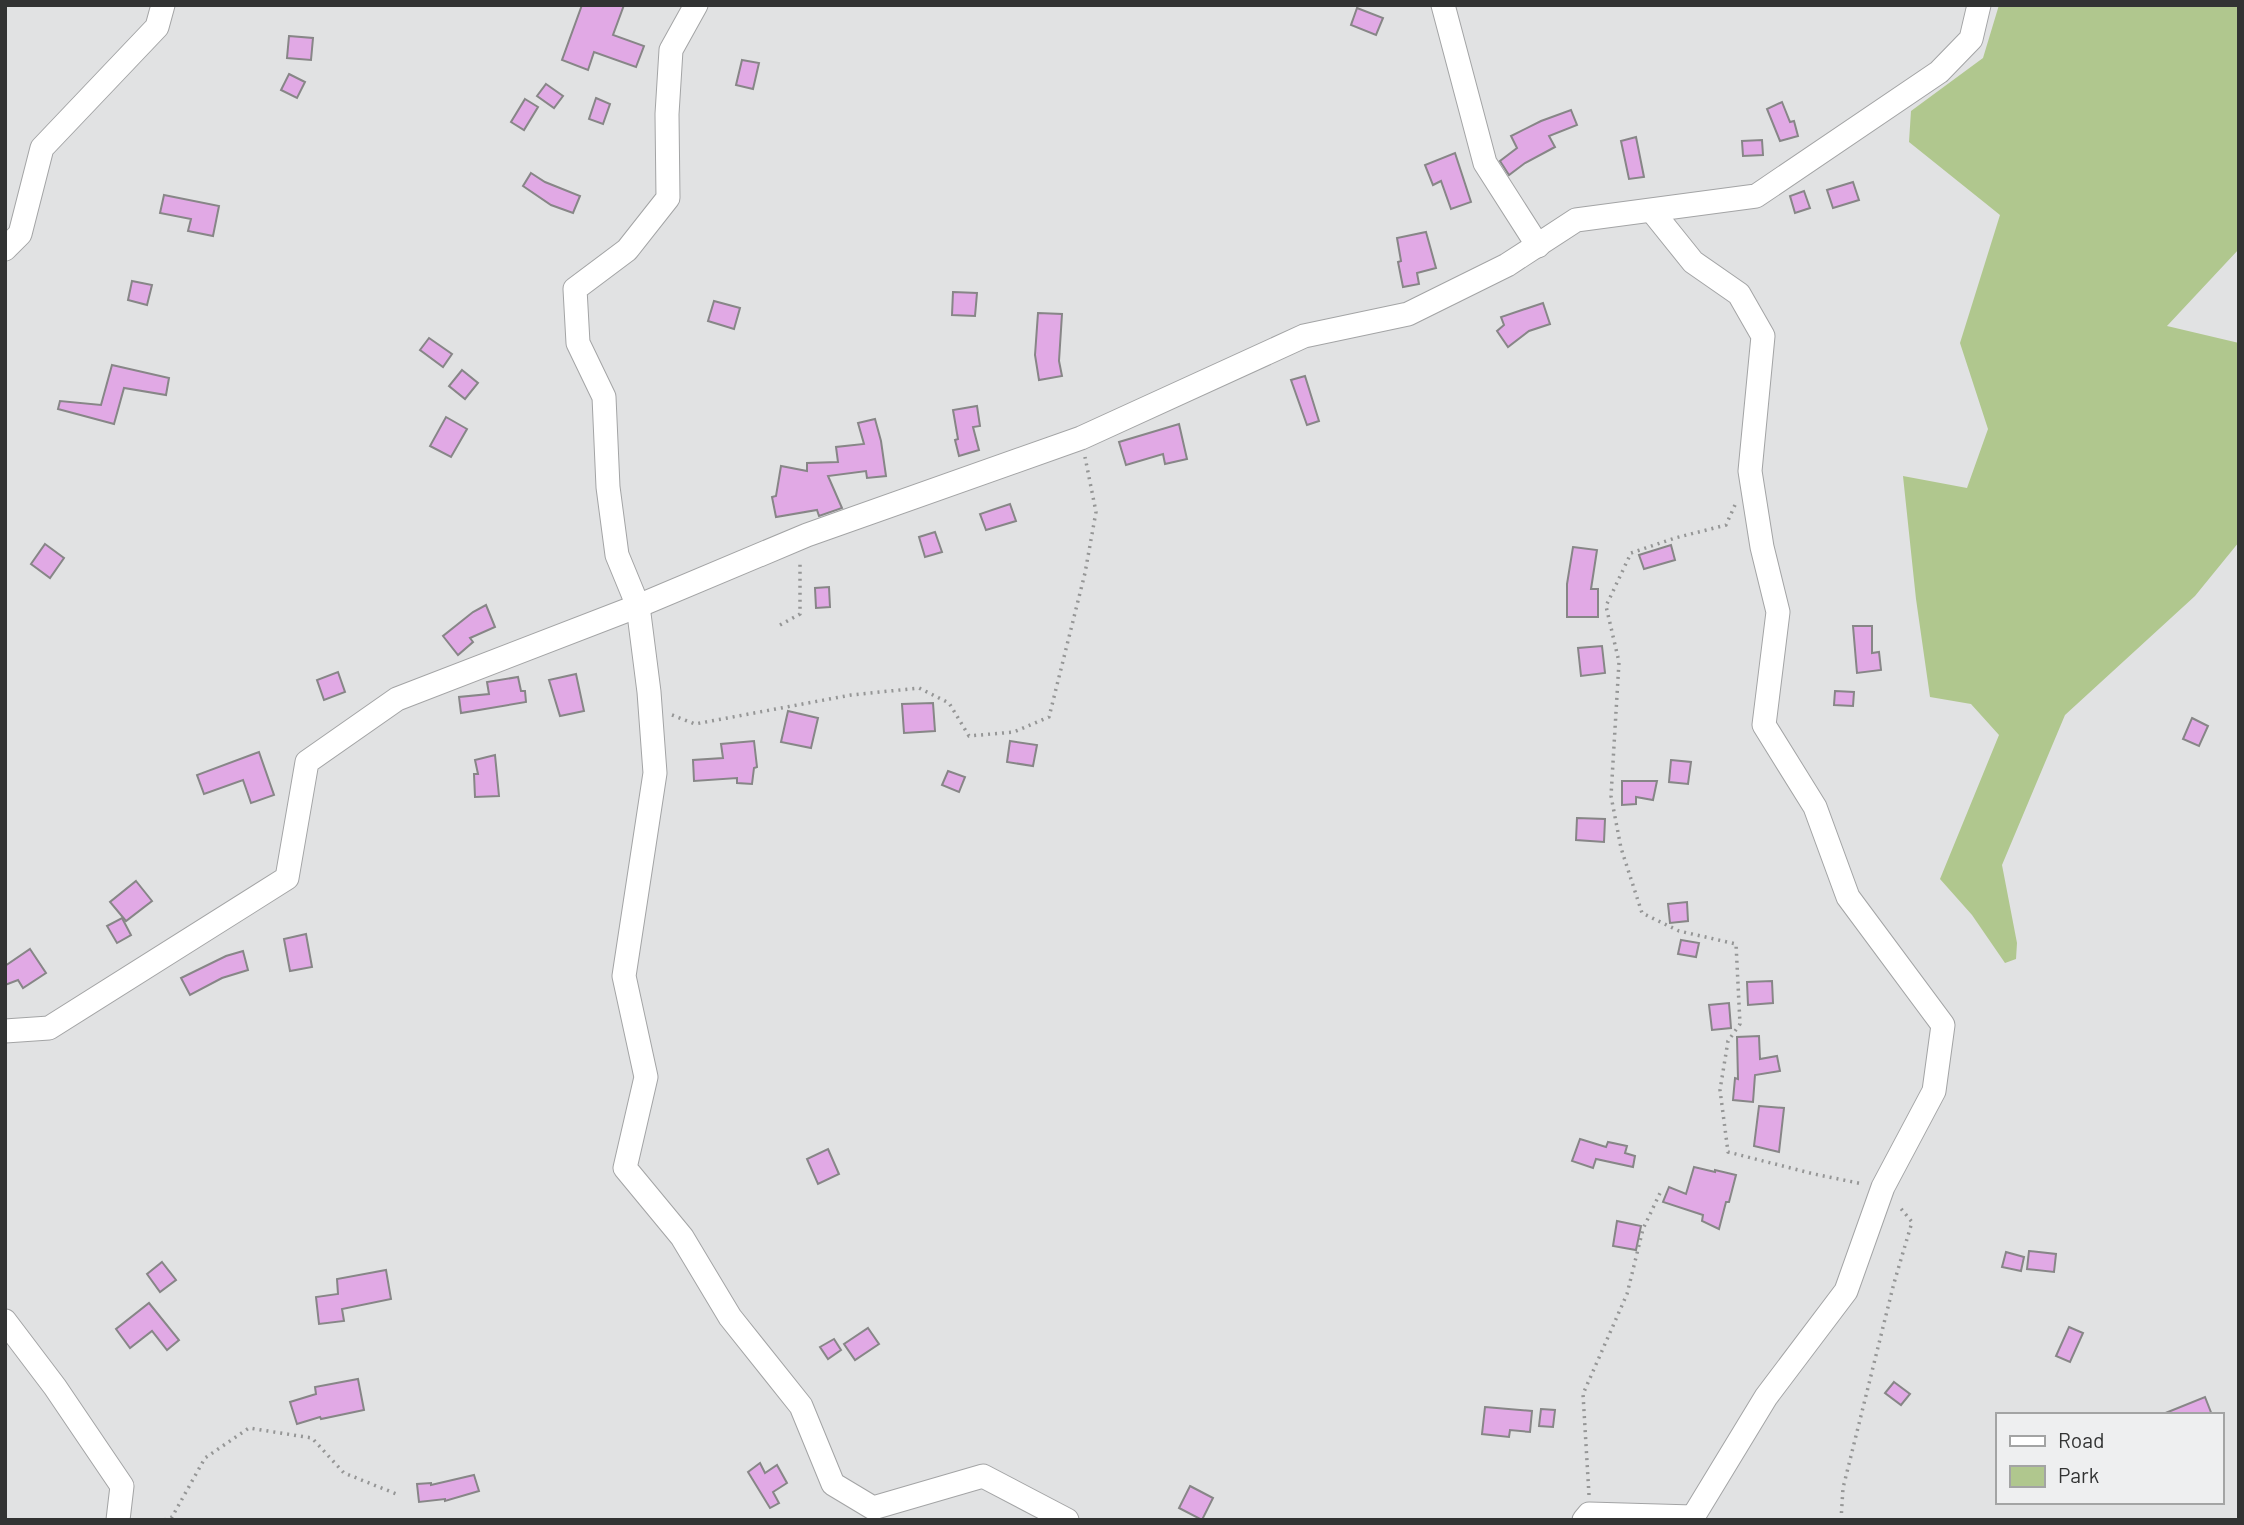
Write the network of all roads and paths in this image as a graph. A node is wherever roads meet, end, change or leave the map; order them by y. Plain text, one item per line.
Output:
1 (163, 5) edge
2 (696, 5) edge
3 (1443, 5) edge
4 (1979, 5) edge
5 (1652, 211) junction
6 (1538, 246) junction
7 (5, 249) edge
8 (1081, 438) junction
9 (1735, 503) dead end
10 (807, 535) junction
11 (638, 606) junction
12 (780, 625) dead end
13 (650, 706) junction
14 (5, 1031) edge
15 (1883, 1187) junction
16 (1660, 1193) dead end
17 (5, 1321) edge
18 (399, 1495) dead end
19 (1587, 1517) edge
20 (118, 1520) edge
21 (164, 1520) edge
22 (1067, 1520) edge
23 (1840, 1520) edge

1 - 7 street
2 - 11 street
3 - 6 street
4 - 5 street
5 - 6 street
5 - 15 street
6 - 8 street
8 - 10 street
8 - 13 path
9 - 15 path
10 - 11 street
10 - 12 path
11 - 13 street
11 - 14 street
13 - 22 street
15 - 19 street
15 - 23 path
16 - 19 path
17 - 20 street
18 - 21 path

